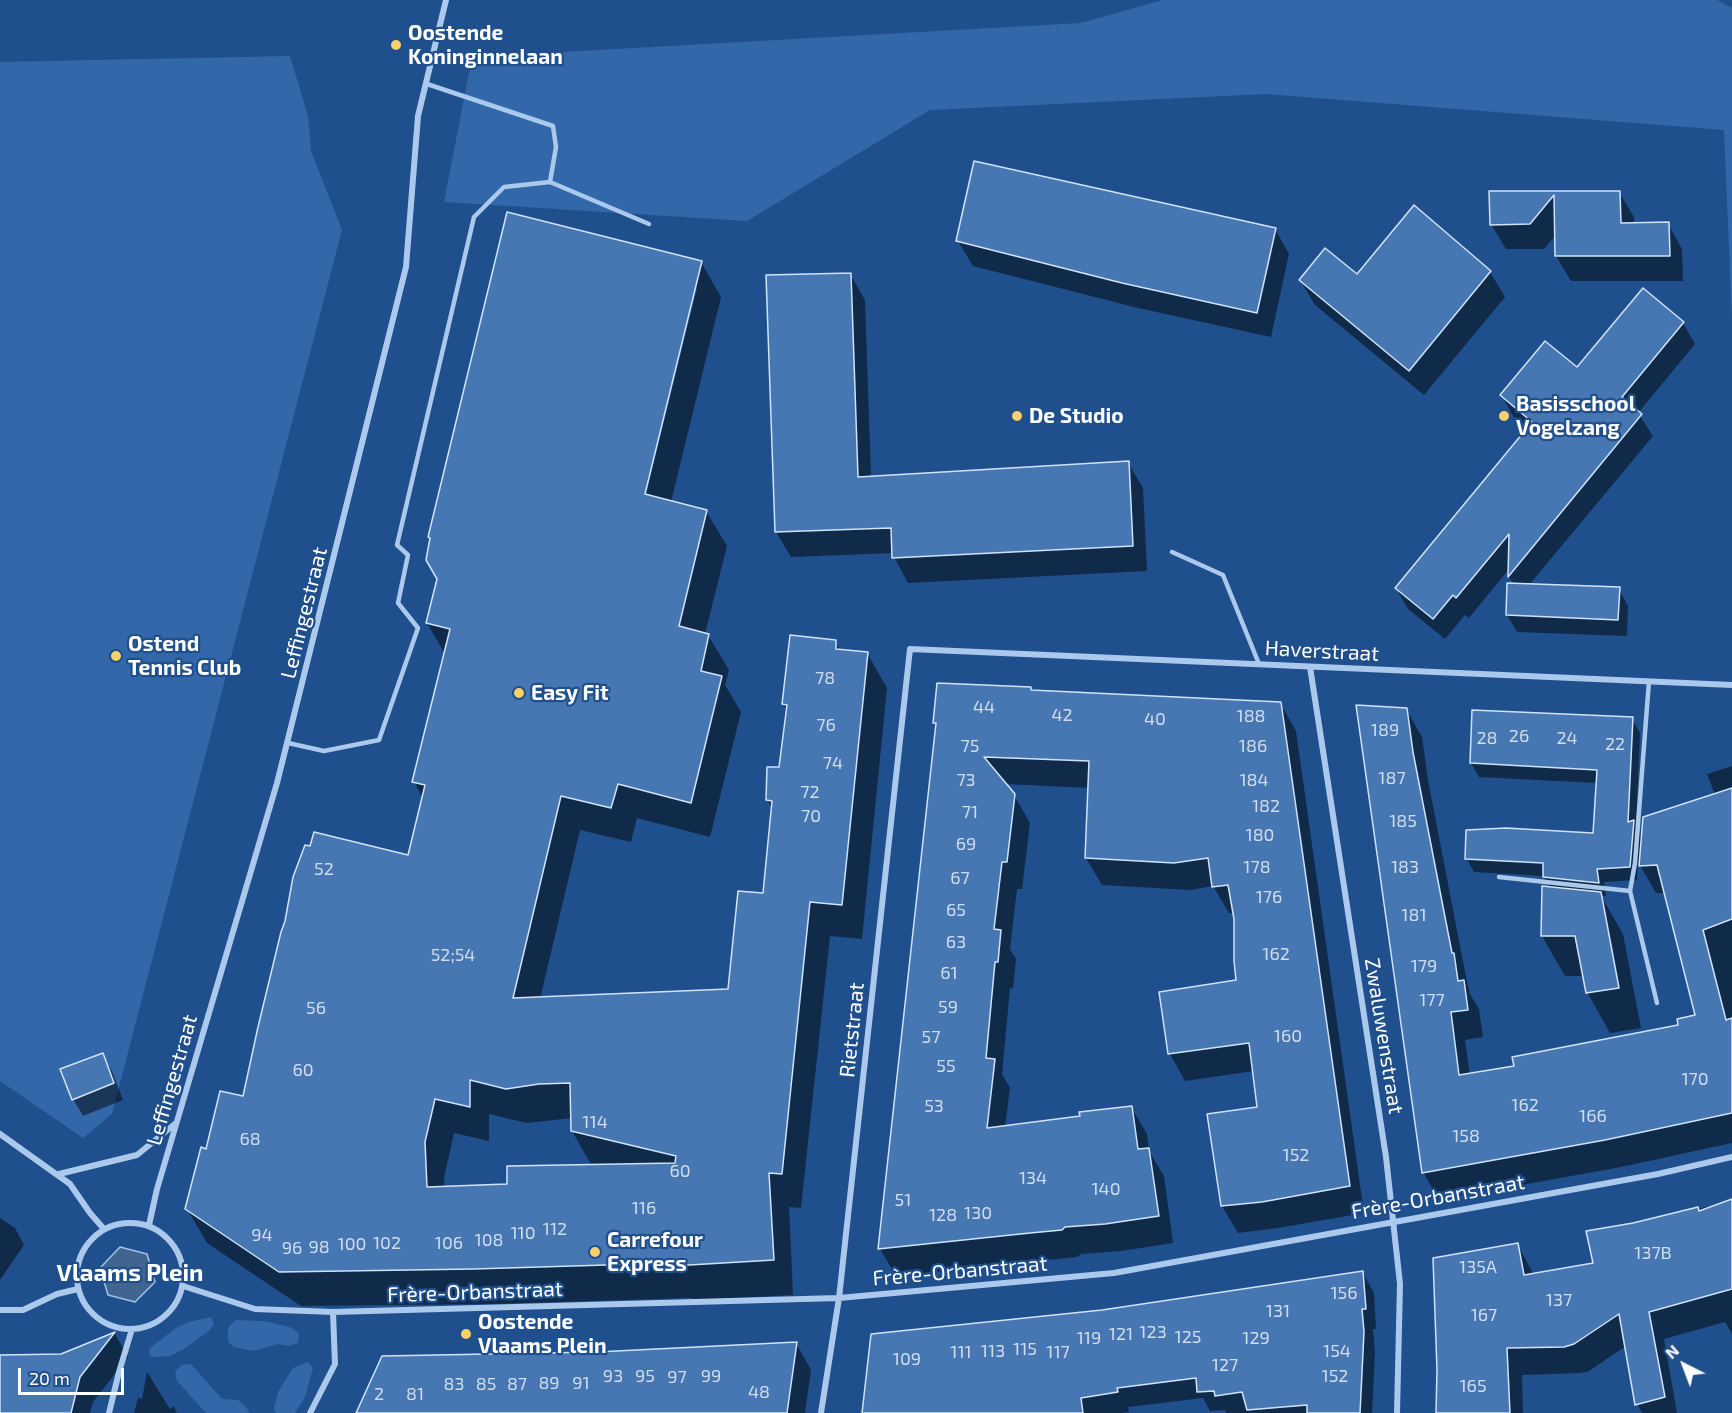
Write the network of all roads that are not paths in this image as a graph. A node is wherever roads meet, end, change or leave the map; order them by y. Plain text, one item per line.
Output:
1 (446, 0) edge
2 (427, 84) junction
3 (550, 182) junction
4 (649, 224) dead end
5 (1172, 552) dead end
6 (910, 649) joint
7 (1259, 664) junction
8 (1310, 667) junction
9 (1649, 681) junction
10 (1732, 685) edge
11 (288, 743) junction
12 (1498, 877) dead end
13 (1630, 891) junction
14 (1657, 1003) dead end
15 (177, 1123) junction
16 (0, 1134) edge
17 (1732, 1157) edge
18 (59, 1174) junction
19 (1393, 1222) junction
20 (149, 1225) junction
21 (104, 1229) junction
22 (183, 1286) junction
23 (78, 1289) junction
24 (839, 1298) junction
25 (0, 1310) edge
26 (333, 1312) junction
27 (132, 1329) junction
28 (109, 1413) edge
29 (310, 1413) edge
30 (821, 1413) edge
31 (1397, 1413) edge

1 - 2 street, Leffingestraat
2 - 3 lane
2 - 11 street, Leffingestraat
3 - 4 lane
3 - 11 lane
5 - 7 lane
6 - 7 street, Haverstraat
6 - 24 street, Rietstraat
7 - 8 street, Haverstraat
8 - 9 street, Haverstraat
8 - 19 street, Zwaluwenstraat
9 - 10 street, Haverstraat
9 - 13 lane
11 - 15 street, Leffingestraat
12 - 13 lane
13 - 14 lane
15 - 18 street
15 - 20 street, Leffingestraat
16 - 18 street
17 - 19 street, Frère-Orbanstraat
18 - 21 street
19 - 24 street, Frère-Orbanstraat
19 - 31 street, Zwaluwenstraat
20 - 21 street
20 - 22 street
21 - 23 street
22 - 26 street, Frère-Orbanstraat
22 - 27 street
23 - 25 street
23 - 27 street
24 - 26 street, Frère-Orbanstraat
24 - 30 street, Rietstraat
26 - 29 street
27 - 28 street

